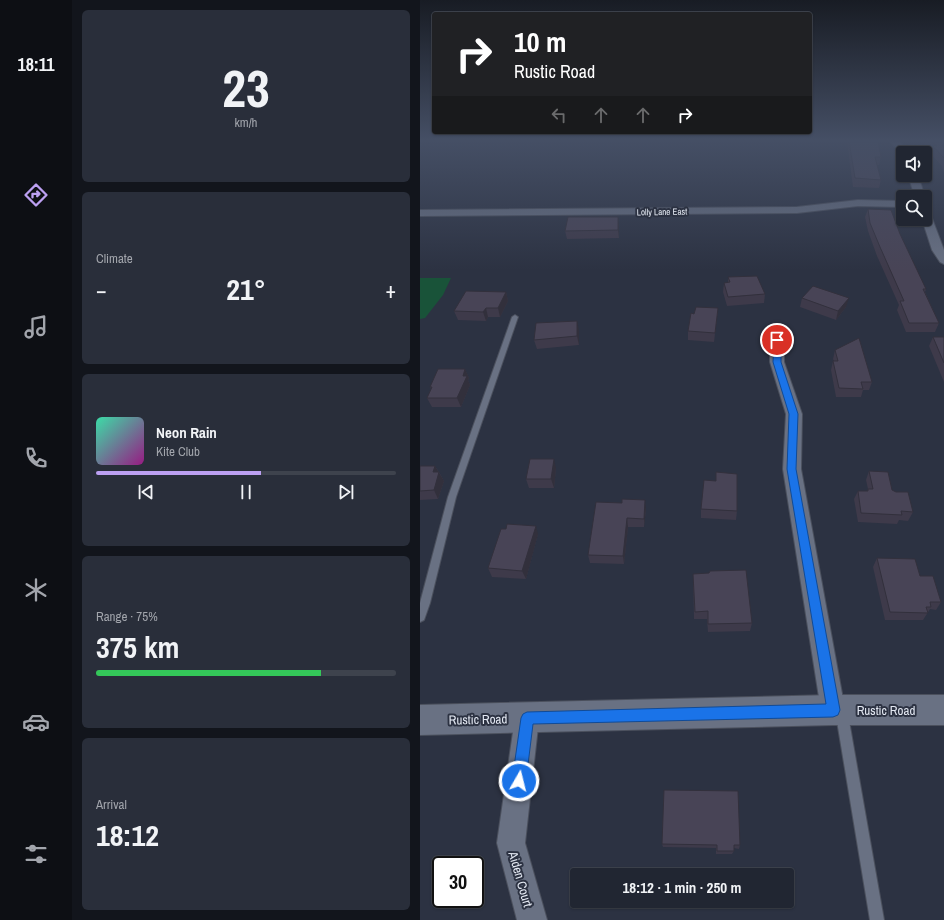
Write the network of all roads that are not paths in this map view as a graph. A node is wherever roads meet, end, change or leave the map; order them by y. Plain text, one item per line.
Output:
1 (896, 204) edge
2 (420, 213) edge
3 (930, 226) edge
4 (944, 260) edge
5 (515, 317) dead end
6 (777, 340) dead end
7 (420, 617) edge
8 (837, 710) junction
9 (944, 710) edge
10 (527, 718) junction
11 (420, 720) edge
12 (532, 920) edge
13 (877, 920) edge

1 - 2 street, Lolly Lane East
3 - 4 street
5 - 7 lane
6 - 8 street
8 - 9 street, Rustic Road
8 - 10 street, Rustic Road
8 - 13 lane
10 - 11 street, Rustic Road
10 - 12 street, Aiden Court

